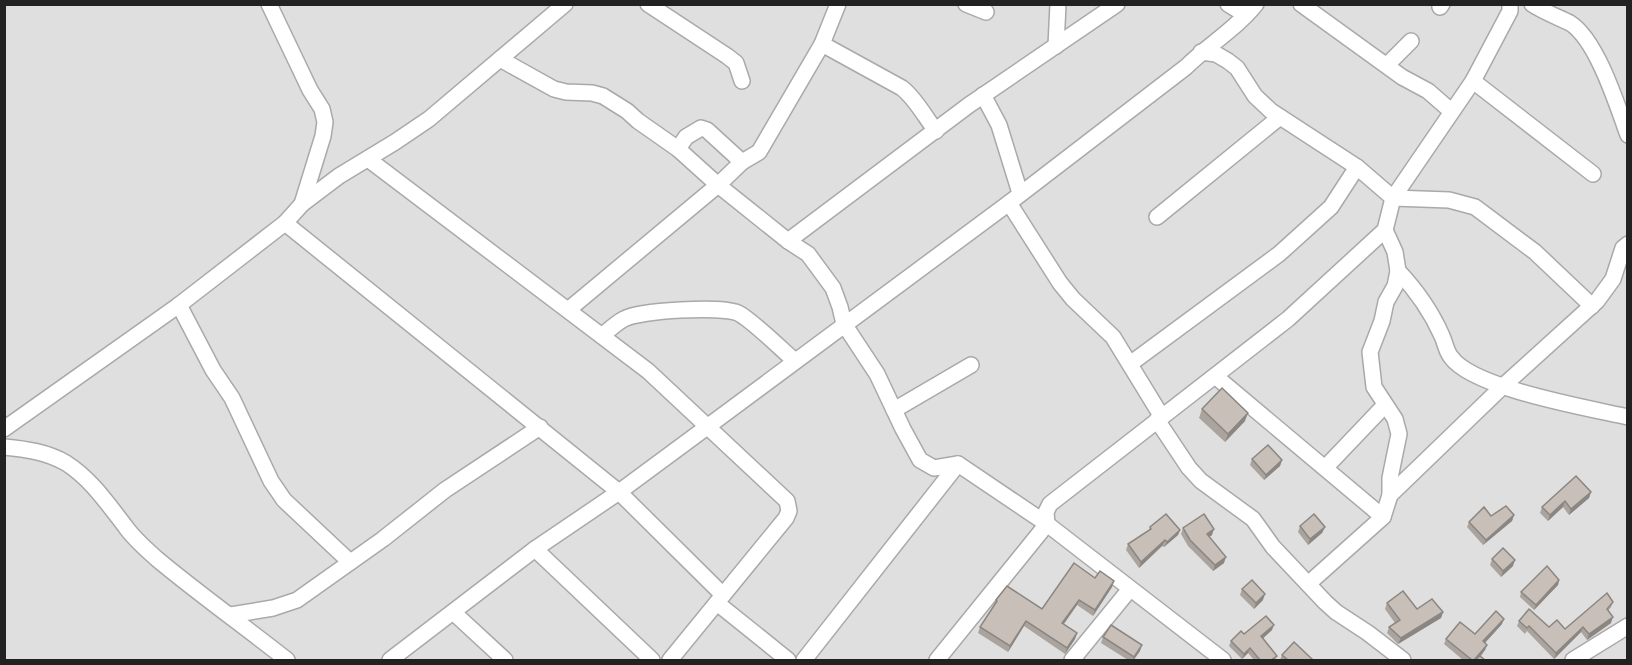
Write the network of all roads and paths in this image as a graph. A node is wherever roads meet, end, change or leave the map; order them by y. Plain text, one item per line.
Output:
1 (269, 4) edge
2 (566, 4) edge
3 (648, 4) edge
4 (838, 4) edge
5 (966, 4) edge
6 (1058, 4) edge
7 (1117, 4) edge
8 (1228, 4) edge
9 (1301, 4) edge
10 (1510, 4) edge
11 (1532, 4) edge
12 (1251, 10) edge
13 (986, 12) dead end
14 (1411, 41) dead end
15 (822, 44) junction
16 (1056, 46) junction
17 (1201, 52) junction
18 (500, 59) junction
19 (1388, 65) junction
20 (742, 81) dead end
21 (1473, 81) junction
22 (983, 95) junction
23 (1623, 108) edge
24 (1451, 111) junction
25 (1280, 117) junction
26 (936, 131) junction
27 (1628, 135) edge
28 (678, 149) junction
29 (368, 159) junction
30 (741, 162) junction
31 (1357, 167) junction
32 (1593, 174) dead end
33 (718, 185) junction
34 (1014, 198) junction
35 (1393, 198) junction
36 (302, 204) junction
37 (1157, 217) dead end
38 (285, 223) junction
39 (1385, 230) junction
40 (788, 241) junction
41 (1628, 244) edge
42 (1398, 271) junction
43 (179, 305) junction
44 (1592, 306) junction
45 (568, 310) junction
46 (844, 324) junction
47 (602, 336) junction
48 (795, 361) junction
49 (1130, 364) junction
50 (971, 365) dead end
51 (1215, 376) junction
52 (1502, 387) junction
53 (1385, 405) junction
54 (894, 410) junction
55 (1628, 417) edge
56 (1160, 418) junction
57 (540, 427) junction
58 (707, 427) junction
59 (4, 429) edge
60 (4, 447) edge
61 (958, 464) junction
62 (1325, 468) junction
63 (620, 492) junction
64 (1390, 495) junction
65 (1383, 517) junction
66 (1047, 524) junction
67 (535, 549) junction
68 (350, 562) junction
69 (1308, 584) junction
70 (1130, 589) junction
71 (720, 599) junction
72 (453, 612) junction
73 (231, 615) junction
74 (1628, 626) edge
75 (1207, 656) edge
76 (1579, 659) edge
77 (286, 660) edge
78 (390, 660) edge
79 (505, 660) edge
80 (652, 660) edge
81 (670, 660) edge
82 (788, 660) edge
83 (804, 660) edge
84 (937, 660) edge
85 (1072, 660) edge
86 (1223, 660) edge
87 (1403, 660) edge

1 - 36 street
2 - 18 street
3 - 20 street
4 - 15 street
5 - 13 street
6 - 16 street
7 - 16 street
8 - 12 street
9 - 19 street
10 - 21 street
11 - 23 street
12 - 17 street
14 - 19 street
15 - 26 street
15 - 30 street
16 - 22 street
17 - 25 street
17 - 34 street
18 - 28 street
18 - 29 street
19 - 24 street
21 - 24 street
21 - 32 street
22 - 26 street
22 - 34 street
23 - 27 street
24 - 35 street
25 - 31 street
25 - 37 street
26 - 40 street
28 - 30 street
28 - 33 street
29 - 36 street
29 - 45 street
30 - 33 street
31 - 35 street
31 - 49 street
33 - 40 street
33 - 45 street
34 - 46 street
34 - 49 street
35 - 39 street
35 - 44 street
36 - 38 street
38 - 43 street
38 - 57 street
39 - 42 street
39 - 51 street
40 - 46 street
41 - 44 street
42 - 52 street
42 - 53 street
43 - 59 street
43 - 68 street
44 - 52 street
45 - 47 street
46 - 48 street
46 - 54 street
47 - 48 street
47 - 58 street
48 - 58 street
49 - 56 street
50 - 54 street
51 - 56 street
51 - 62 street
52 - 55 street
52 - 64 street
53 - 62 street
53 - 64 street
54 - 61 street
56 - 66 street
56 - 69 street
57 - 63 street
57 - 68 street
58 - 63 street
58 - 71 street
60 - 73 street
61 - 66 street
61 - 83 street
62 - 65 street
63 - 67 street
63 - 71 street
64 - 65 street
65 - 69 street
66 - 70 street
66 - 84 street
67 - 72 street
67 - 80 street
68 - 73 street
69 - 87 street
70 - 75 street
70 - 85 street
71 - 81 street
71 - 82 street
72 - 78 street
72 - 79 street
73 - 77 street
74 - 76 street
75 - 86 street

